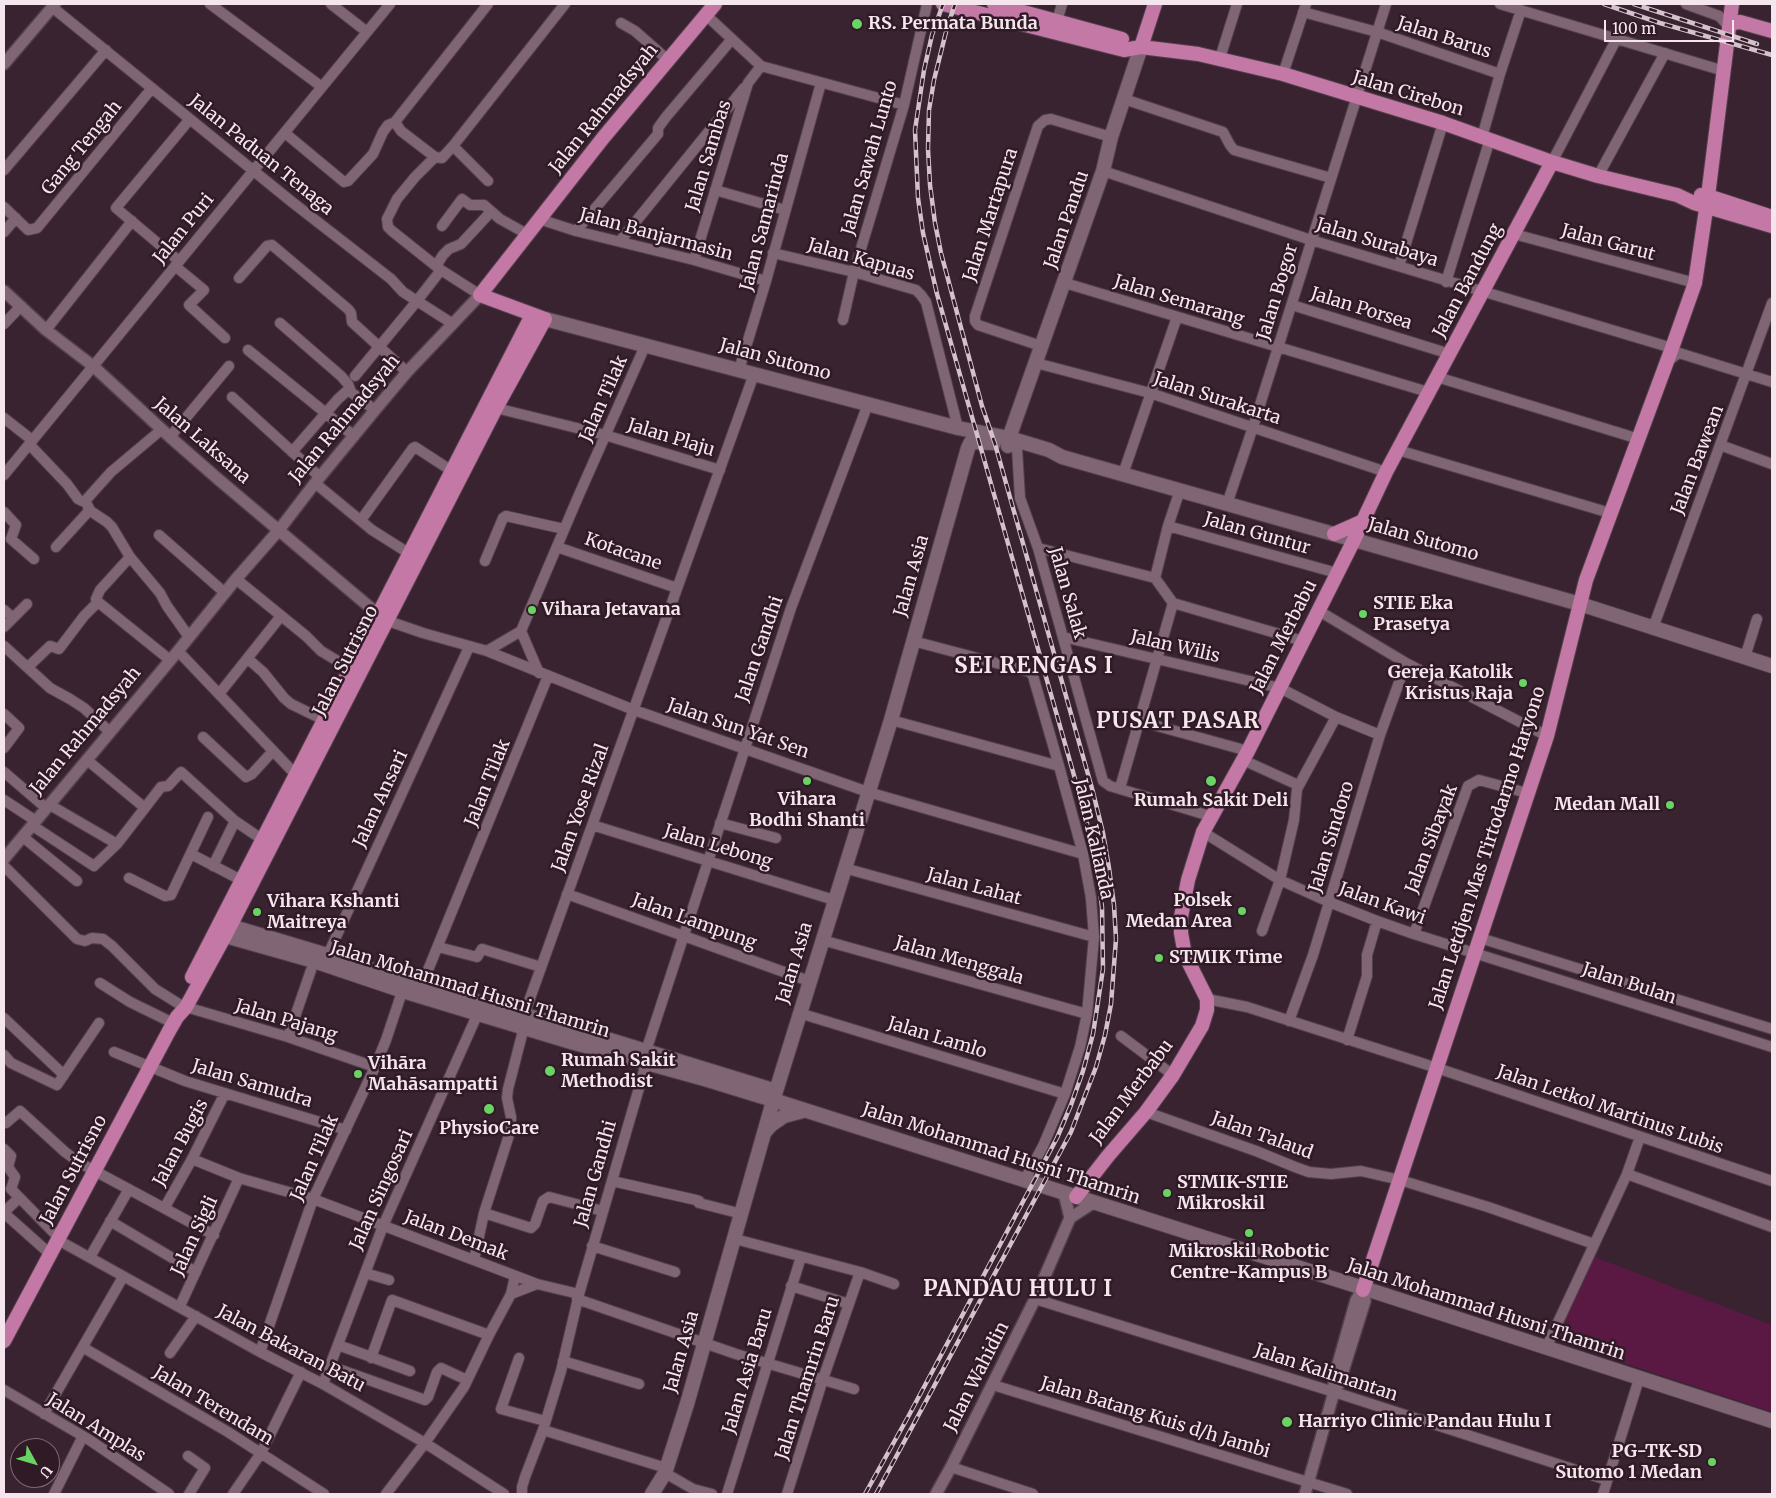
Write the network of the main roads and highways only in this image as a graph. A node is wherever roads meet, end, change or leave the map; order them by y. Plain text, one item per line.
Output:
1 (943, 4) edge
2 (994, 4) edge
3 (1155, 4) edge
4 (1732, 4) edge
5 (710, 9) edge
6 (1729, 27) junction
7 (1772, 31) edge
8 (1141, 47) junction
9 (1552, 162) junction
10 (1708, 202) junction
11 (1772, 217) edge
12 (1772, 226) edge
13 (480, 295) joint
14 (539, 317) junction
15 (971, 442) joint
16 (1011, 444) junction
17 (1361, 522) junction
18 (1334, 534) junction
19 (1354, 540) junction
20 (1580, 604) junction
21 (383, 618) junction
22 (1772, 666) edge
23 (222, 930) junction
24 (420, 991) junction
25 (524, 1021) junction
26 (774, 1096) junction
27 (806, 1111) junction
28 (764, 1133) junction
29 (1070, 1195) junction
30 (1363, 1290) junction
31 (4, 1340) edge
32 (1772, 1421) edge
33 (652, 1494) edge

1 - 8 main road, Jalan Cirebon
2 - 8 main road
3 - 8 main road, Jalan Pandu
4 - 6 main road
5 - 13 main road, Jalan Rahmadsyah
6 - 7 main road
6 - 10 main road
8 - 9 main road, Jalan Cirebon
8 - 16 main road, Jalan Pandu
9 - 10 main road, Jalan Cirebon
9 - 17 main road, Jalan Bandung
10 - 11 main road
10 - 12 main road
10 - 20 main road, Jalan Letdjen Mas Tirtodarmo Haryono
13 - 14 main road, Jalan Sutomo
14 - 16 main road, Jalan Sutomo
14 - 21 main road, Jalan Sutrisno
14 - 21 main road, Jalan Sutrisno
15 - 16 main road, Jalan Sutomo
15 - 26 main road, Jalan Asia
16 - 18 main road, Jalan Sutomo
17 - 18 main road
17 - 19 main road, Jalan Bandung
18 - 19 main road, Jalan Sutomo
19 - 20 main road, Jalan Sutomo
19 - 29 main road, Jalan Merbabu
20 - 22 main road, Jalan Sutomo
20 - 30 main road, Jalan Letdjen Mas Tirtodarmo Haryono
21 - 23 main road, Jalan Sutrisno
21 - 23 main road, Jalan Sutrisno
23 - 24 main road, Jalan Mohammad Husni Thamrin
23 - 31 main road, Jalan Sutrisno
24 - 25 main road, Jalan Mohammad Husni Thamrin
24 - 25 main road, Jalan Mohammad Husni Thamrin
25 - 26 main road, Jalan Mohammad Husni Thamrin
26 - 27 main road, Jalan Mohammad Husni Thamrin
26 - 28 main road, Jalan Asia
27 - 28 main road
27 - 29 main road, Jalan Mohammad Husni Thamrin
28 - 33 main road, Jalan Asia
29 - 30 main road, Jalan Mohammad Husni Thamrin
30 - 32 main road, Jalan Mohammad Husni Thamrin

